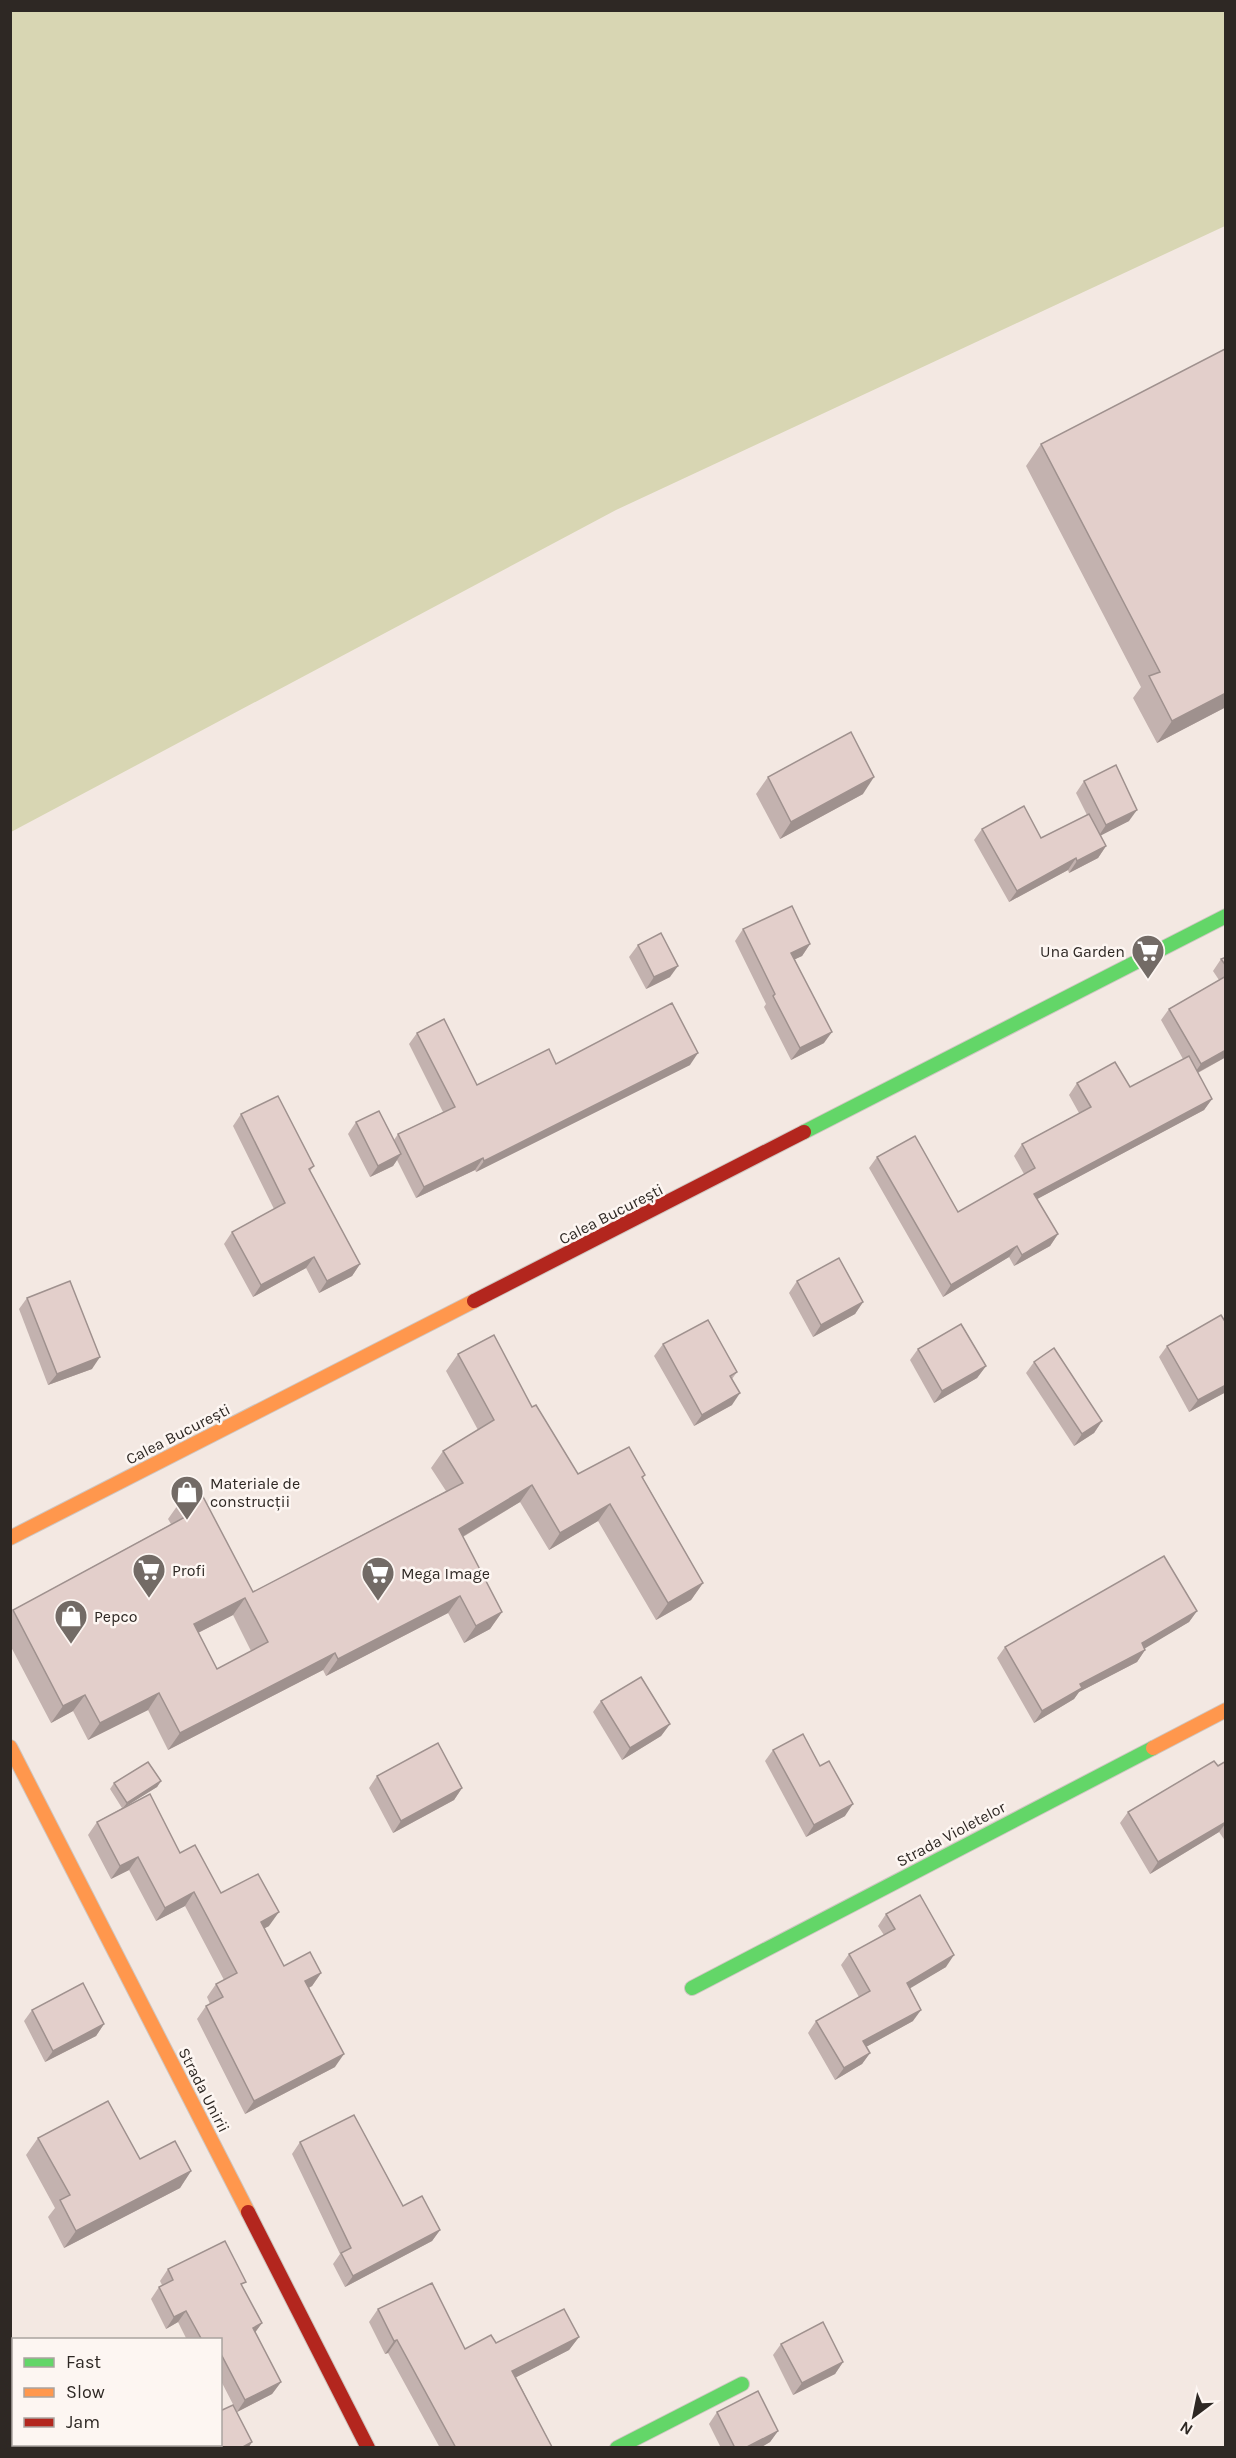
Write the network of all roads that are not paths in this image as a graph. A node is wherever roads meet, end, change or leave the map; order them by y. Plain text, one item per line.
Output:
1 (1226, 916) edge
2 (10, 1538) edge
3 (1226, 1710) edge
4 (10, 1747) edge
5 (692, 1988) dead end
6 (742, 2384) dead end
7 (368, 2448) edge
8 (617, 2448) edge

1 - 2 main road, Calea București
3 - 5 main road, Strada Violetelor
4 - 7 main road, Strada Unirii
6 - 8 main road

